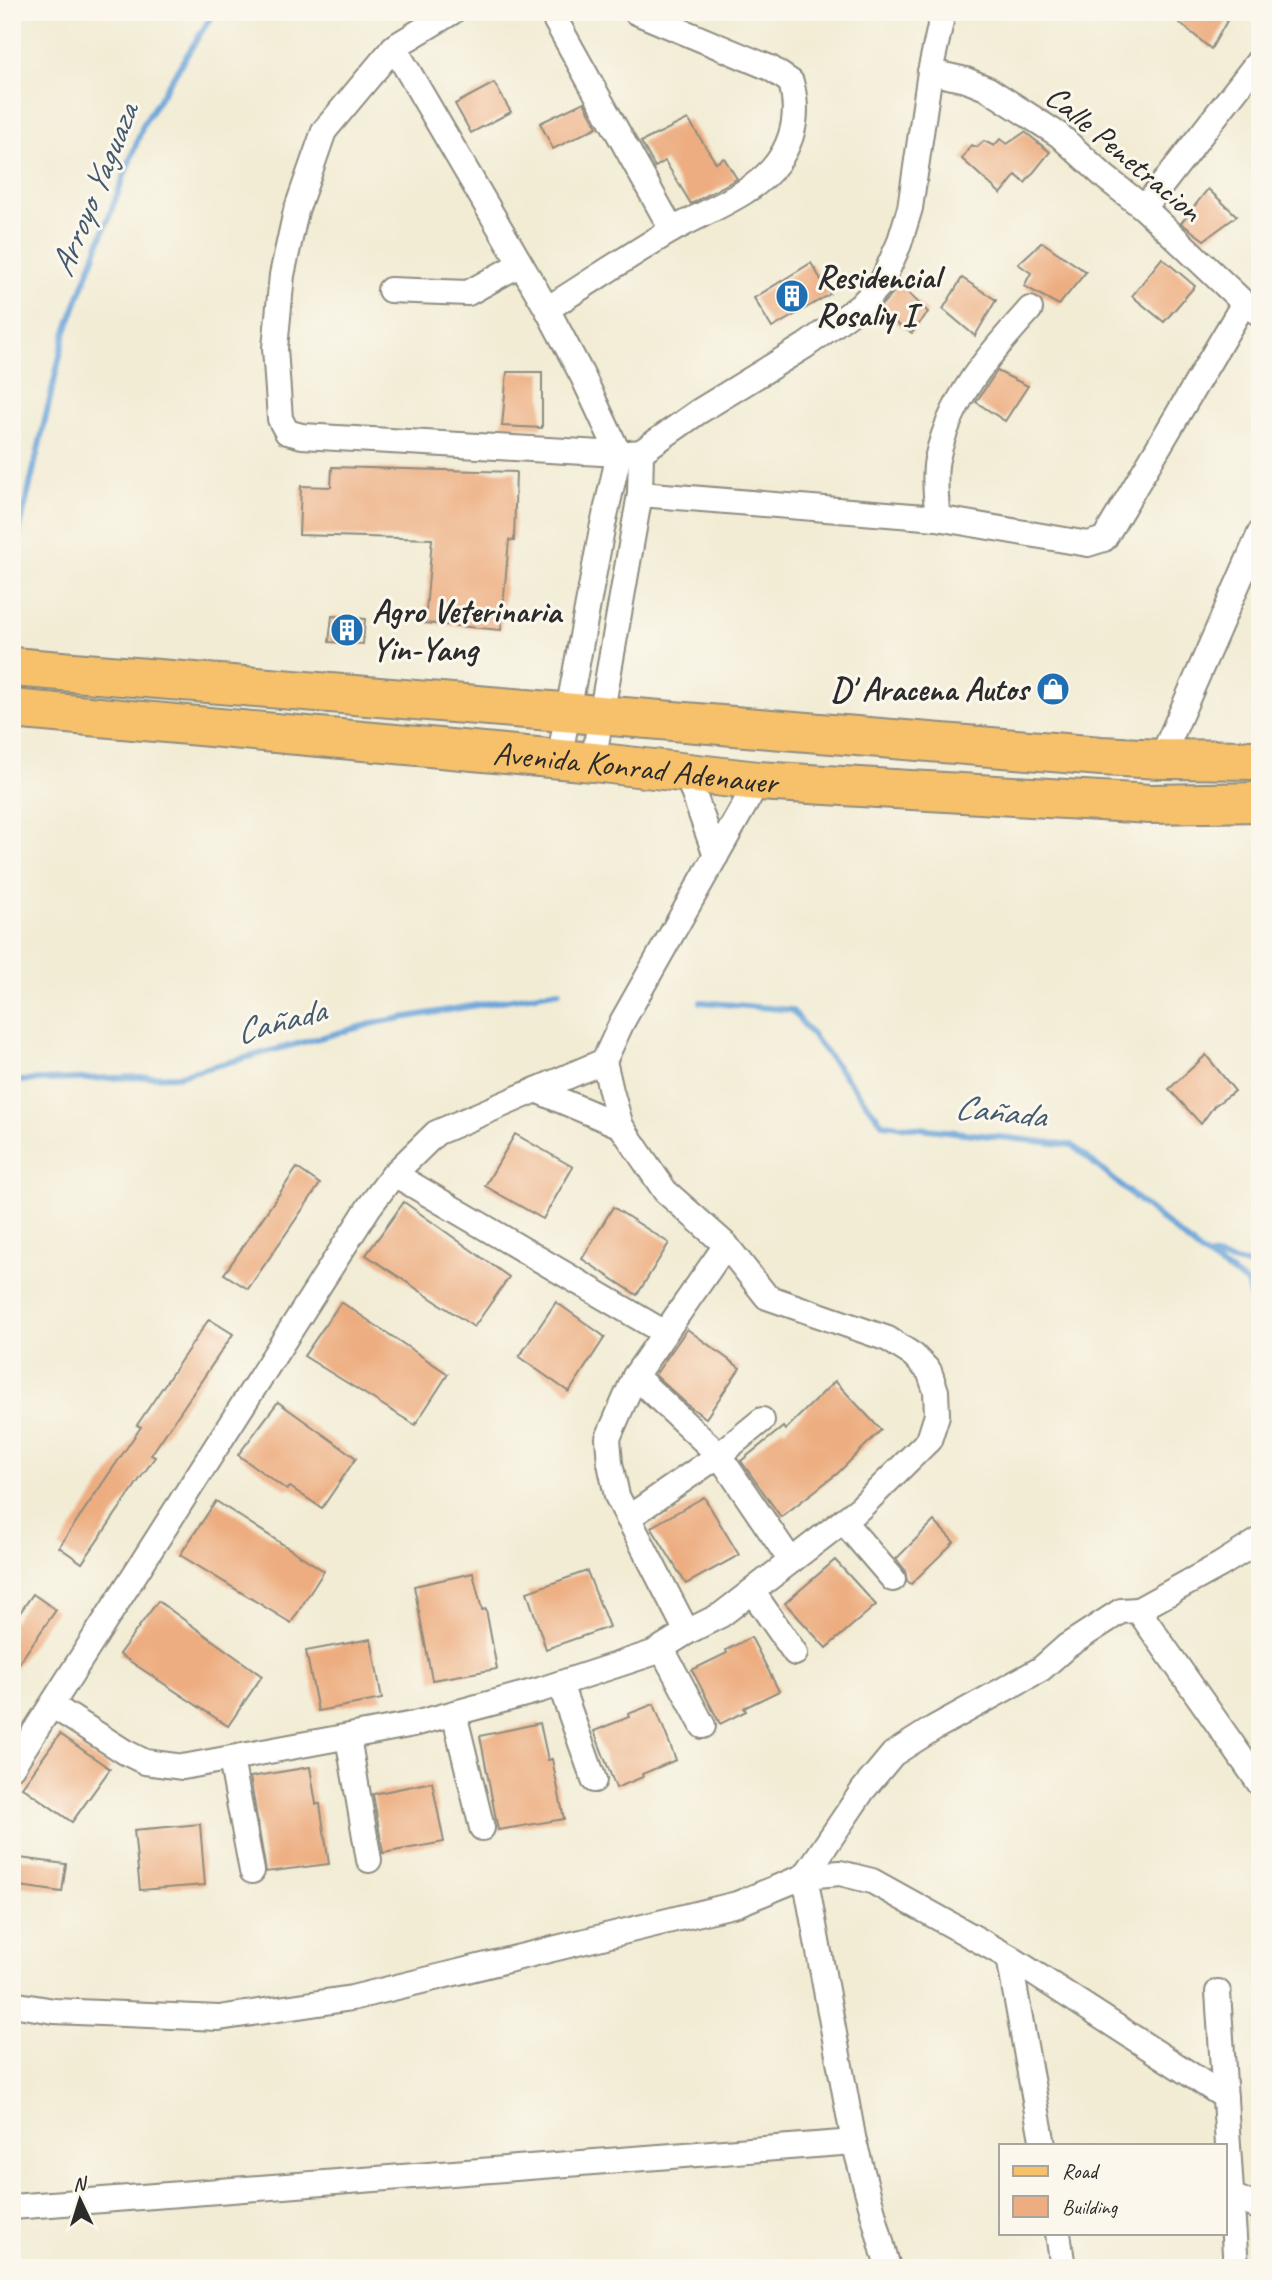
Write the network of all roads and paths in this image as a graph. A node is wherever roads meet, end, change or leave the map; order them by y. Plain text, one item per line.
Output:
1 (452, 12) edge
2 (551, 12) edge
3 (636, 12) edge
4 (943, 12) edge
5 (394, 47) junction
6 (1260, 59) edge
7 (930, 72) junction
8 (1144, 208) junction
9 (672, 230) junction
10 (520, 264) junction
11 (390, 290) dead end
12 (1252, 308) edge
13 (547, 309) junction
14 (1030, 309) dead end
15 (630, 453) junction
16 (640, 494) junction
17 (937, 518) junction
18 (1260, 533) edge
19 (29, 668) edge
20 (26, 710) edge
21 (584, 713) junction
22 (1161, 759) junction
23 (1260, 760) edge
24 (576, 761) junction
25 (687, 775) junction
26 (758, 781) junction
27 (1260, 802) edge
28 (716, 856) junction
29 (604, 1061) junction
30 (536, 1090) junction
31 (621, 1126) junction
32 (394, 1174) junction
33 (726, 1245) junction
34 (665, 1333) junction
35 (635, 1376) junction
36 (762, 1420) dead end
37 (719, 1455) junction
38 (628, 1518) junction
39 (843, 1521) junction
40 (1260, 1540) edge
41 (791, 1561) junction
42 (893, 1579) dead end
43 (752, 1591) junction
44 (1138, 1610) junction
45 (687, 1632) junction
46 (662, 1649) junction
47 (795, 1653) dead end
48 (560, 1684) junction
49 (53, 1706) junction
50 (454, 1713) junction
51 (703, 1726) dead end
52 (348, 1737) junction
53 (232, 1759) junction
54 (12, 1767) edge
55 (594, 1780) dead end
56 (1260, 1784) edge
57 (482, 1828) dead end
58 (369, 1860) dead end
59 (252, 1871) dead end
60 (805, 1876) junction
61 (1009, 1957) junction
62 (1218, 1992) dead end
63 (12, 2004) edge
64 (1225, 2097) junction
65 (854, 2142) junction
66 (1043, 2144) edge
67 (1230, 2195) junction
68 (12, 2207) edge
69 (1260, 2208) edge
70 (1058, 2234) edge
71 (888, 2268) edge
72 (1063, 2268) edge
73 (1236, 2268) edge

1 - 5 street
2 - 9 street
3 - 9 street
4 - 7 street
5 - 10 street
5 - 15 street
6 - 8 street
7 - 8 street, Calle Penetracion
7 - 15 street
8 - 12 street, Calle Penetracion
9 - 13 street
10 - 11 street
10 - 13 street
12 - 17 street
13 - 15 street
14 - 17 street
15 - 16 street
15 - 21 street
16 - 17 street
16 - 21 street
18 - 22 street
19 - 21 main road, Avenida Konrad Adenauer
20 - 24 main road, Avenida Konrad Adenauer
21 - 22 main road, Avenida Konrad Adenauer
21 - 24 street
21 - 24 street
22 - 23 main road, Avenida Konrad Adenauer
24 - 25 main road, Avenida Konrad Adenauer
25 - 26 main road, Avenida Konrad Adenauer
25 - 28 street
26 - 27 main road, Avenida Konrad Adenauer
26 - 28 street
28 - 29 street
29 - 30 street
29 - 31 street
30 - 31 street
30 - 32 street
31 - 33 street
32 - 34 street
32 - 49 street
33 - 34 street
33 - 39 street
34 - 35 street
35 - 37 street
35 - 38 street
36 - 37 street
37 - 38 street
37 - 41 street
38 - 45 street
39 - 41 street
39 - 42 street
40 - 44 street
41 - 43 street
43 - 45 street
43 - 47 street
44 - 56 street
44 - 60 street
45 - 46 street
46 - 48 street
46 - 51 street
48 - 50 street
48 - 55 street
49 - 53 street
49 - 54 street
50 - 52 street
50 - 57 street
52 - 53 street
52 - 58 street
53 - 59 street
60 - 61 street
60 - 63 street
60 - 65 street
61 - 64 street
61 - 66 street
62 - 64 street
64 - 67 street
65 - 68 street
65 - 71 street
67 - 69 street
67 - 73 street
70 - 72 street

